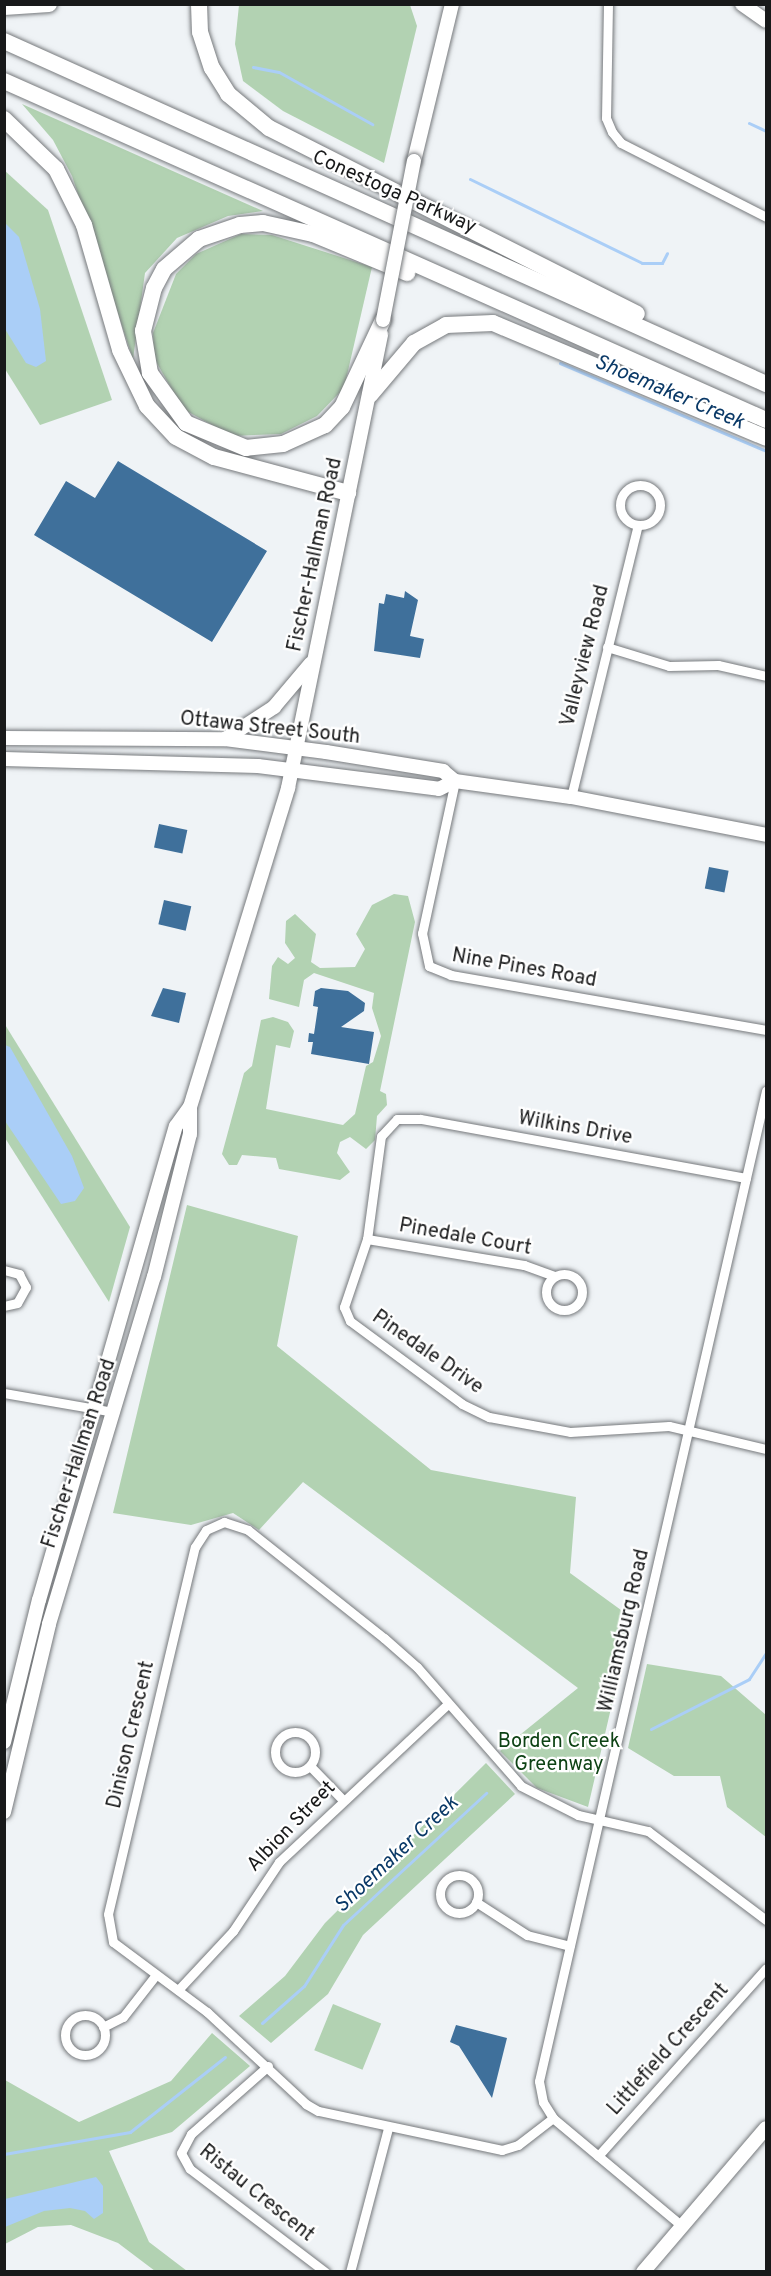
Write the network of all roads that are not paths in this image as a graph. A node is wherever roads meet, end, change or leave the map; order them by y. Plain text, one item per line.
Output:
1 (49, 4) edge
2 (200, 4) edge
3 (452, 4) edge
4 (608, 4) edge
5 (742, 4) edge
6 (4, 7) edge
7 (766, 21) edge
8 (4, 41) edge
9 (4, 81) edge
10 (4, 119) edge
11 (766, 217) edge
12 (487, 298) junction
13 (383, 320) junction
14 (682, 345) junction
15 (766, 384) edge
16 (370, 395) junction
17 (766, 420) edge
18 (766, 438) edge
19 (347, 499) junction
20 (638, 525) junction
21 (607, 648) junction
22 (313, 661) junction
23 (766, 676) edge
24 (4, 738) edge
25 (225, 740) junction
26 (297, 749) junction
27 (4, 759) edge
28 (291, 772) junction
29 (455, 781) junction
30 (571, 797) junction
31 (766, 835) edge
32 (766, 1030) edge
33 (766, 1091) edge
34 (190, 1107) junction
35 (397, 1119) joint
36 (747, 1178) junction
37 (367, 1239) junction
38 (4, 1270) edge
39 (555, 1276) junction
40 (4, 1306) edge
41 (4, 1393) edge
42 (97, 1409) junction
43 (114, 1412) junction
44 (689, 1432) junction
45 (766, 1449) edge
46 (448, 1704) junction
47 (4, 1742) edge
48 (310, 1766) junction
49 (343, 1800) junction
50 (4, 1812) edge
51 (599, 1819) junction
52 (476, 1902) junction
53 (766, 1920) edge
54 (570, 1946) junction
55 (766, 1968) edge
56 (155, 1976) junction
57 (178, 1990) junction
58 (104, 2027) junction
59 (268, 2067) junction
60 (553, 2118) junction
61 (388, 2128) junction
62 (766, 2128) edge
63 (598, 2156) junction
64 (681, 2226) junction
65 (325, 2271) edge
66 (350, 2271) edge
67 (643, 2271) edge

1 - 6 highway
2 - 14 highway
3 - 13 main road, Fischer-Hallman Road, bridge
4 - 11 street
5 - 7 main road
8 - 14 highway, Conestoga Parkway
9 - 12 highway
10 - 19 highway
12 - 13 highway
12 - 17 highway
13 - 16 main road, Fischer-Hallman Road
14 - 15 highway, Conestoga Parkway
16 - 18 highway
16 - 19 main road, Fischer-Hallman Road
19 - 22 main road, Fischer-Hallman Road
20 - 20 street
20 - 21 street, Valleyview Road
21 - 23 street
21 - 30 street, Valleyview Road
22 - 25 main road
22 - 26 main road, Fischer-Hallman Road
24 - 25 main road, Ottawa Street South
25 - 26 main road, Ottawa Street South
26 - 28 main road, Fischer-Hallman Road
26 - 29 main road, Ottawa Street South
27 - 28 main road, Ottawa Street South
28 - 29 main road, Ottawa Street South
28 - 34 main road, Fischer-Hallman Road
29 - 30 main road, Ottawa Street South
29 - 32 street, Nine Pines Road
30 - 31 main road, Ottawa Street South
33 - 36 street, Williamsburg Road
34 - 42 main road, Fischer-Hallman Road
34 - 43 main road, Fischer-Hallman Road
35 - 36 street, Wilkins Drive
35 - 37 street, Pinedale Drive
36 - 44 street, Williamsburg Road
37 - 39 street, Pinedale Court
37 - 44 street, Pinedale Drive
38 - 40 street
39 - 39 street, Pinedale Court
41 - 42 street
42 - 43 street
42 - 47 main road, Fischer-Hallman Road
43 - 50 main road, Fischer-Hallman Road
44 - 45 street, Pinedale Drive
44 - 51 street, Williamsburg Road
46 - 49 street, Albion Street
46 - 51 street, Dinison Crescent
46 - 56 street, Dinison Crescent
48 - 48 street
48 - 49 street
49 - 57 street, Albion Street
51 - 53 street
51 - 54 street, Williamsburg Road
52 - 52 street
52 - 54 street
54 - 60 street, Williamsburg Road
55 - 63 street, Littlefield Crescent
56 - 57 street, Dinison Crescent
56 - 58 street
57 - 59 street, Dinison Crescent
58 - 58 street
59 - 61 street, Dinison Crescent
59 - 65 street, Ristau Crescent
60 - 61 street, Dinison Crescent
60 - 63 street, Williamsburg Road
61 - 66 street
62 - 64 main road
63 - 64 street, Williamsburg Road
64 - 67 main road

